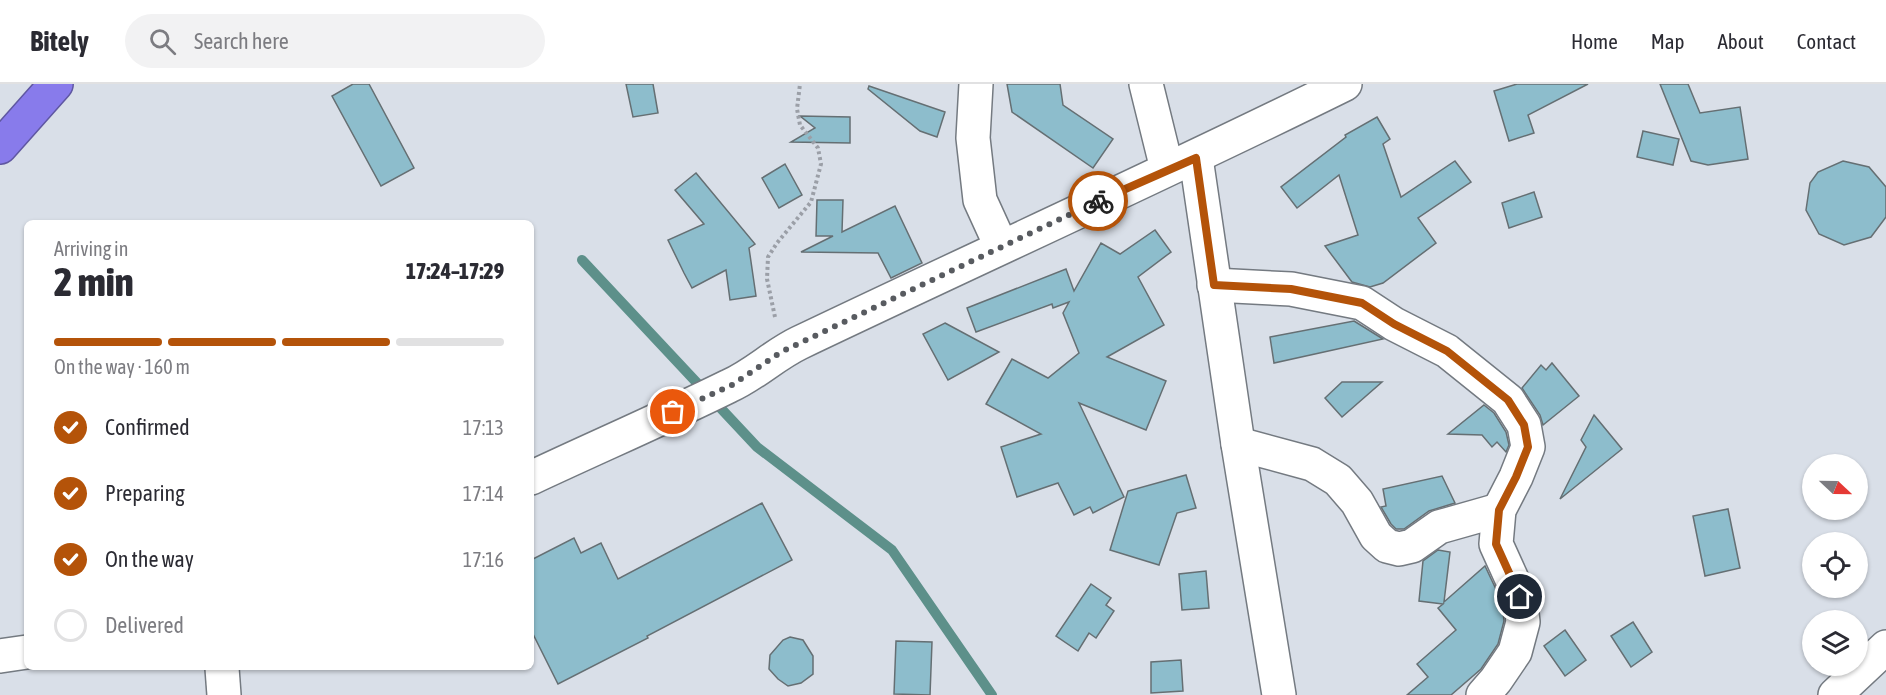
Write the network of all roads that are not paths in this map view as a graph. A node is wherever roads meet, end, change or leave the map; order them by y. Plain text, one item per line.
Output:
1 (56, 84) edge
2 (976, 84) edge
3 (1146, 84) edge
4 (1345, 84) edge
5 (0, 147) edge
6 (1181, 164) junction
7 (1001, 246) junction
8 (1214, 285) junction
9 (1238, 444) junction
10 (534, 477) edge
11 (1499, 510) junction
12 (1886, 647) edge
13 (24, 652) edge
14 (0, 656) edge
15 (222, 670) edge
16 (224, 695) edge
17 (1279, 695) edge
18 (1483, 695) edge
19 (1835, 695) edge

1 - 5 highway
2 - 7 street
3 - 6 street
4 - 6 street
6 - 7 street
6 - 8 street
7 - 10 street
8 - 9 street
8 - 11 street
9 - 11 street
9 - 17 street
11 - 18 street
12 - 19 street
13 - 14 street
15 - 16 street

